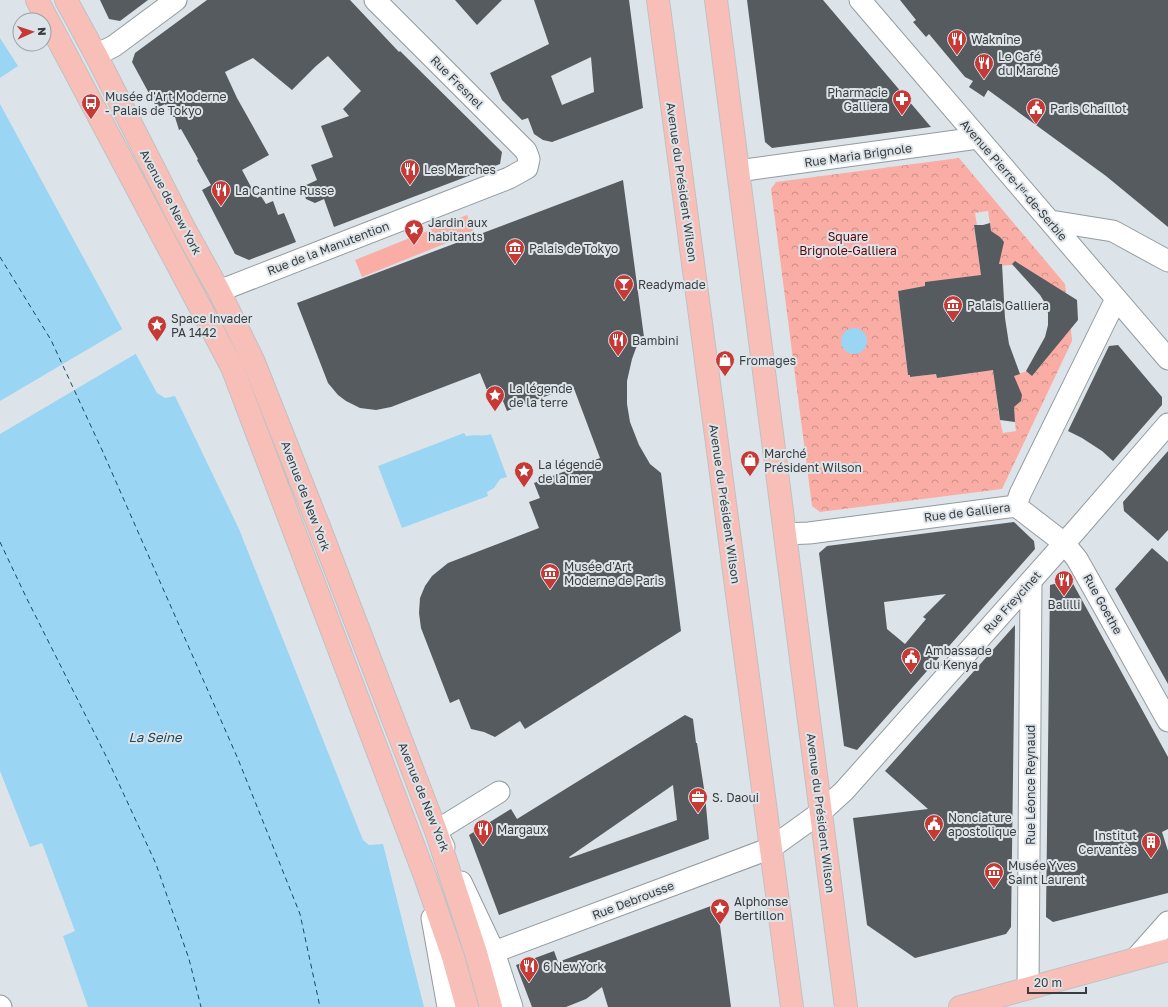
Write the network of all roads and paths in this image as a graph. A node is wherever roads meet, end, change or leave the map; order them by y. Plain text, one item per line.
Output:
1 (37, 0) edge
2 (66, 0) edge
3 (176, 0) edge
4 (375, 0) edge
5 (658, 0) edge
6 (716, 0) edge
7 (860, 0) edge
8 (96, 55) junction
9 (978, 138) junction
10 (527, 168) joint
11 (738, 171) junction
12 (1050, 221) junction
13 (1168, 261) edge
14 (219, 291) junction
15 (1116, 299) junction
16 (1168, 359) edge
17 (1168, 424) edge
18 (1016, 506) junction
19 (785, 534) junction
20 (1064, 543) junction
21 (1031, 581) junction
22 (1168, 721) edge
23 (499, 792) dead end
24 (821, 812) junction
25 (436, 831) junction
26 (771, 848) junction
27 (425, 876) junction
28 (1168, 922) edge
29 (1168, 950) edge
30 (494, 952) junction
31 (1136, 958) junction
32 (1028, 988) junction
33 (448, 1007) edge
34 (467, 1007) edge
35 (491, 1007) edge
36 (512, 1007) edge
37 (792, 1007) edge
38 (846, 1007) edge
39 (960, 1007) edge

1 - 27 main road, Avenue de New York
2 - 8 main road, Avenue de New York
3 - 8 street
4 - 10 street, Rue Fresnel
5 - 26 main road, Avenue du Président Wilson
6 - 11 main road, Avenue du Président Wilson
7 - 9 street, Avenue Pierre-Iᵉʳ-de-Serbie
8 - 14 main road, Avenue de New York
9 - 11 street, Rue Maria Brignole
9 - 12 street, Avenue Pierre-Iᵉʳ-de-Serbie
10 - 14 street, Rue de la Manutention
11 - 19 main road, Avenue du Président Wilson
12 - 13 street
12 - 15 street, Avenue Pierre-Iᵉʳ-de-Serbie
14 - 25 main road, Avenue de New York
15 - 16 street, Avenue Pierre-Iᵉʳ-de-Serbie
15 - 18 street, Rue de Galliera
17 - 20 street, Rue Freycinet
18 - 19 street, Rue de Galliera
18 - 20 street, Rue Goethe
19 - 24 main road, Avenue du Président Wilson
20 - 21 street, Rue Freycinet
20 - 22 street, Rue Goethe
21 - 24 street, Rue Freycinet
21 - 32 street, Rue Léonce Reynaud
23 - 25 street
24 - 26 street, Rue Freycinet
24 - 38 main road, Avenue du Président Wilson
25 - 30 street, Avenue de New York
25 - 35 main road
26 - 30 street, Rue Debrousse
26 - 37 main road, Avenue du Président Wilson
27 - 33 street, Avenue de New York
27 - 34 main road
28 - 31 street
29 - 31 main road
30 - 36 street, Avenue de New York
31 - 32 main road
32 - 39 main road

